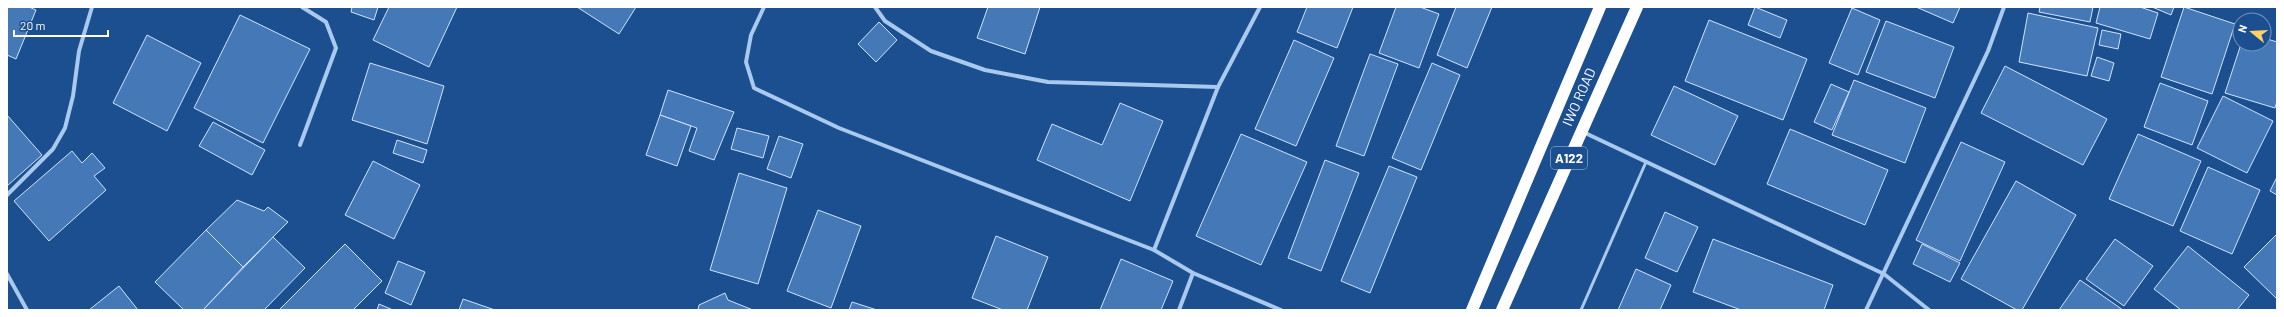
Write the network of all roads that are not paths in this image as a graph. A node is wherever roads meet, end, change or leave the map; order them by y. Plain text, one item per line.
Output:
1 (92, 7) edge
2 (302, 7) edge
3 (764, 7) edge
4 (875, 7) edge
5 (1260, 7) edge
6 (1600, 7) edge
7 (1637, 7) edge
8 (2004, 7) edge
9 (1218, 87) junction
10 (1580, 131) junction
11 (300, 145) dead end
12 (1646, 162) junction
13 (7, 195) edge
14 (1154, 250) junction
15 (1193, 273) junction
16 (7, 274) edge
17 (1884, 274) junction
18 (27, 310) edge
19 (1179, 310) edge
20 (1281, 310) edge
21 (1472, 310) edge
22 (1502, 310) edge
23 (1581, 310) edge
24 (1866, 310) edge
25 (1929, 310) edge

1 - 13 street
2 - 11 street
3 - 14 street
4 - 9 street
5 - 9 street
6 - 21 highway, IWO ROAD / A122
7 - 10 highway, IWO ROAD / A122
8 - 17 street
9 - 14 street
10 - 12 street
10 - 22 highway, IWO ROAD / A122
12 - 17 street
12 - 23 lane
14 - 15 street
15 - 19 street
15 - 20 street
16 - 18 street
17 - 24 street
17 - 25 street

